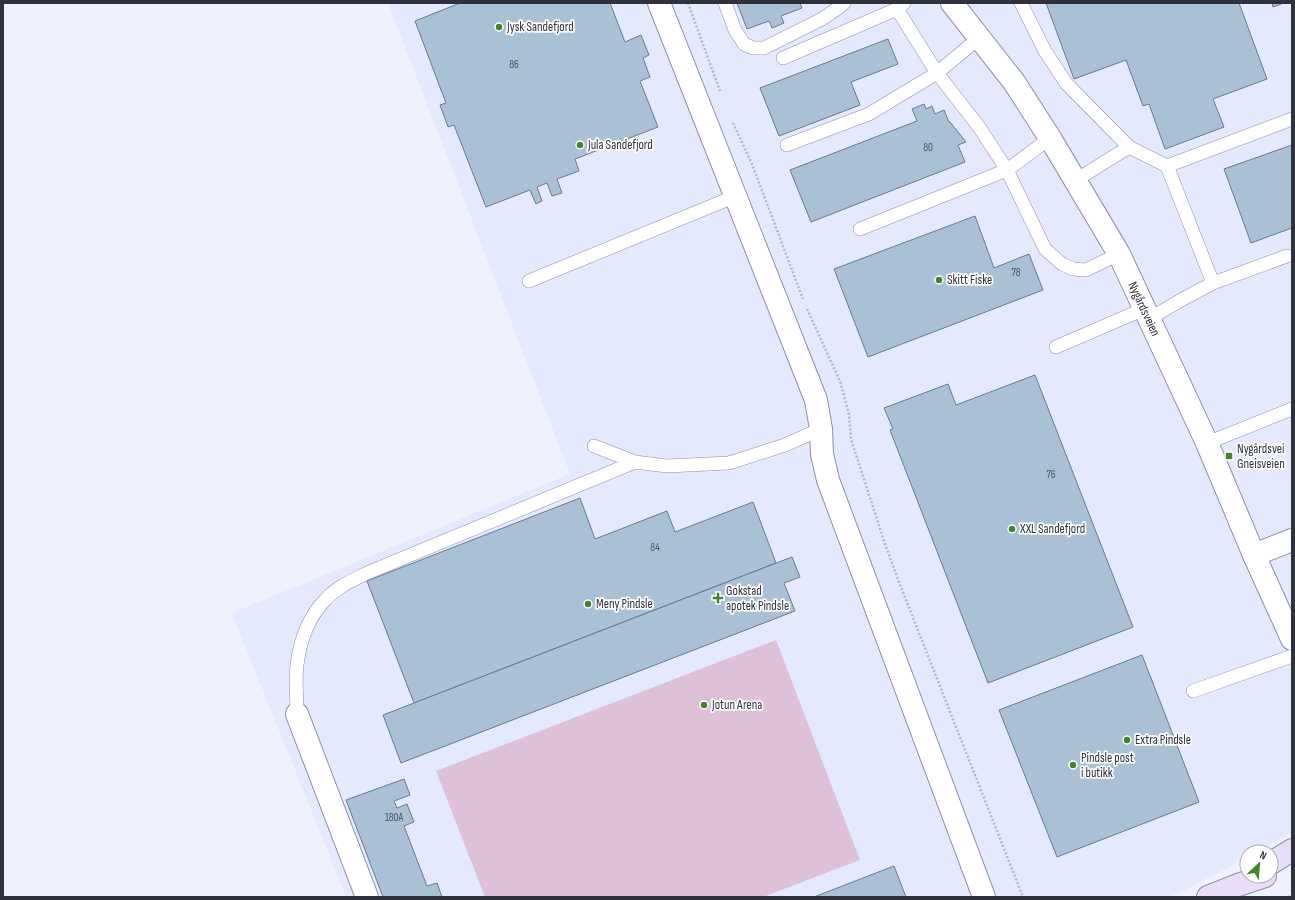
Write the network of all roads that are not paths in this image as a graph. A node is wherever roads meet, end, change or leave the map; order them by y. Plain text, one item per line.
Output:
1 (659, 3) edge
2 (725, 3) edge
3 (844, 3) edge
4 (952, 3) edge
5 (1022, 3) edge
6 (900, 6) edge
7 (979, 38) junction
8 (783, 58) dead end
9 (937, 73) junction
10 (1292, 119) edge
11 (1050, 138) junction
12 (787, 144) dead end
13 (1129, 147) junction
14 (1166, 166) junction
15 (1007, 170) junction
16 (1076, 180) junction
17 (736, 196) junction
18 (860, 229) dead end
19 (1119, 254) junction
20 (1287, 256) dead end
21 (529, 281) dead end
22 (1213, 283) junction
23 (1146, 314) junction
24 (1056, 347) dead end
25 (1292, 409) edge
26 (821, 429) junction
27 (1207, 443) junction
28 (594, 446) dead end
29 (636, 462) junction
30 (1292, 540) edge
31 (1254, 555) junction
32 (1292, 639) edge
33 (1292, 656) edge
34 (1193, 691) dead end
35 (297, 714) joint
36 (1292, 850) edge
37 (1279, 858) edge
38 (1292, 868) edge
39 (1279, 872) edge
40 (1239, 882) edge
41 (367, 897) edge
42 (984, 897) edge
43 (1208, 897) edge

1 - 17 street
2 - 3 lane
4 - 7 street, Nygårdsveien
5 - 13 lane
6 - 8 lane
6 - 9 lane
7 - 9 lane
7 - 11 street, Nygårdsveien
9 - 12 lane
9 - 15 lane
10 - 14 lane
11 - 15 lane
11 - 16 street, Nygårdsveien
13 - 14 lane
13 - 16 lane
14 - 22 lane
15 - 18 lane
15 - 19 lane
16 - 19 street, Nygårdsveien
17 - 21 lane
17 - 26 street
19 - 23 street, Nygårdsveien
20 - 22 lane
22 - 23 lane
23 - 24 lane
23 - 27 street, Nygårdsveien
25 - 27 lane
26 - 29 lane
26 - 42 street
27 - 31 street, Nygårdsveien
28 - 29 lane
29 - 35 lane
30 - 31 street
31 - 32 street, Nygårdsveien
33 - 34 lane
35 - 41 street
36 - 37 main road
38 - 39 main road
40 - 43 main road

